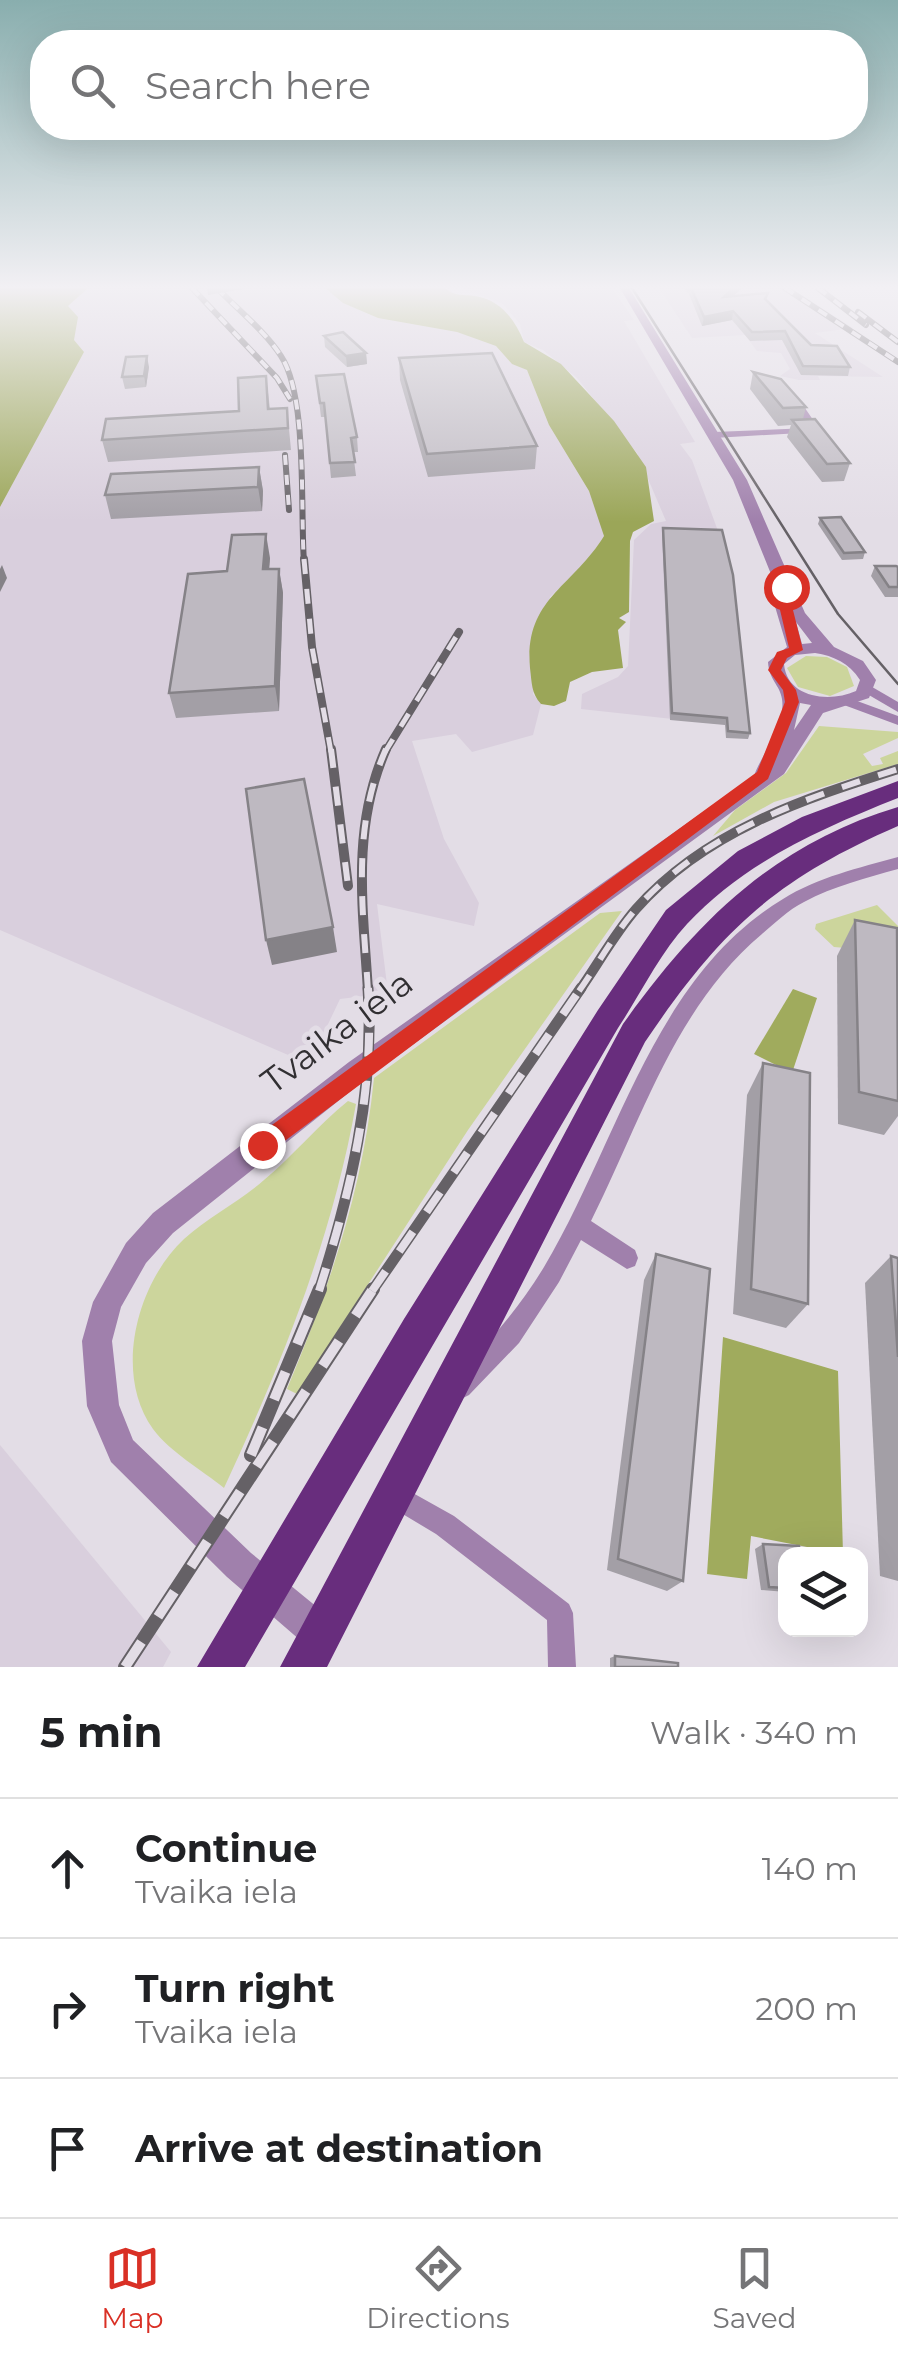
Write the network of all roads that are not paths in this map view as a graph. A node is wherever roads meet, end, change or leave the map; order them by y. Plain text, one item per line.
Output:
1 (672, 366) edge
2 (778, 384) edge
3 (714, 435) junction
4 (778, 576) junction
5 (796, 650) junction
6 (828, 650) junction
7 (867, 688) junction
8 (790, 690) junction
9 (849, 702) junction
10 (827, 703) junction
11 (898, 708) edge
12 (898, 721) edge
13 (763, 775) junction
14 (898, 789) edge
15 (898, 816) edge
16 (898, 863) edge
17 (581, 1227) junction
18 (627, 1258) dead end
19 (435, 1409) junction
20 (394, 1495) junction
21 (265, 1587) junction
22 (312, 1651) edge
23 (220, 1667) edge
24 (562, 1667) edge

1 - 3 street
2 - 3 street
3 - 4 street
4 - 5 street
4 - 6 street
5 - 6 street
5 - 8 street, Tvaika iela
6 - 7 street
7 - 9 street
7 - 11 street
8 - 10 street
8 - 13 street, Tvaika iela
9 - 10 street
9 - 12 street
10 - 13 street, Tvaika iela
13 - 21 street, Tvaika iela
14 - 21 main road
15 - 19 main road
16 - 17 street
17 - 18 street
17 - 19 street
19 - 20 main road
20 - 22 main road
20 - 24 street
21 - 22 street, Tvaika iela
21 - 23 main road

